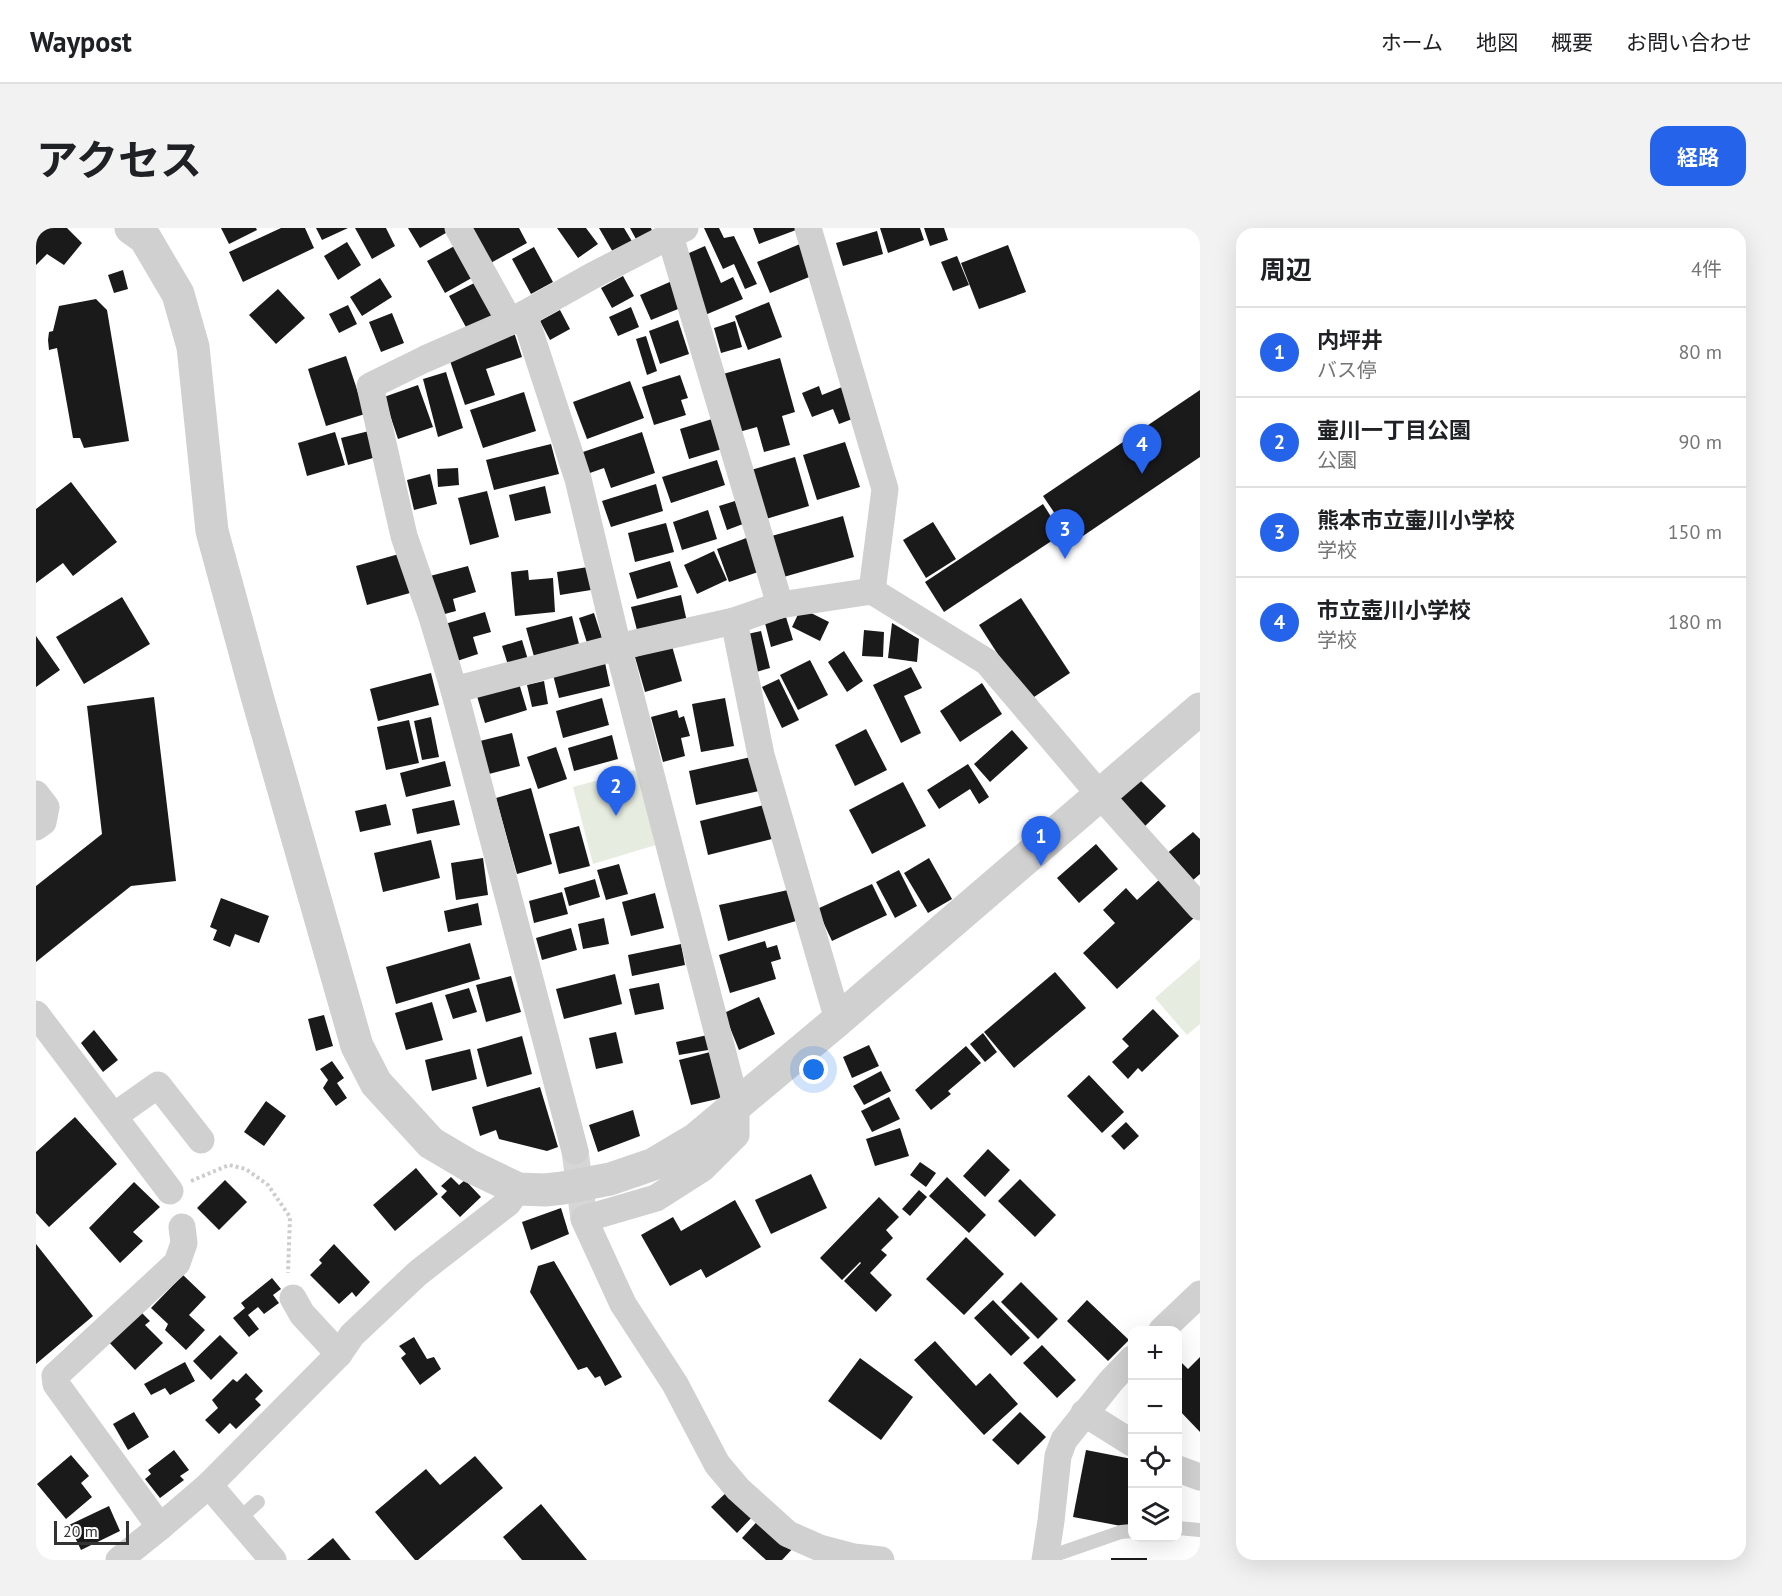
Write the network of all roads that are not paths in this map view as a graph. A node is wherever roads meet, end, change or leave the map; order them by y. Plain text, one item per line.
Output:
1 (131, 228) edge
2 (458, 228) edge
3 (808, 228) edge
4 (677, 232) edge
5 (517, 318) junction
6 (872, 591) junction
7 (780, 605) junction
8 (734, 621) junction
9 (618, 648) junction
10 (454, 690) junction
11 (1200, 710) edge
12 (36, 794) edge
13 (1100, 795) junction
14 (36, 827) edge
15 (1200, 907) edge
16 (36, 1014) edge
17 (838, 1020) junction
18 (736, 1104) junction
19 (114, 1116) junction
20 (185, 1133) dead end
21 (574, 1151) tunnel mouth
22 (518, 1189) junction
23 (170, 1191) road end
24 (182, 1227) dead end
25 (1200, 1294) edge
26 (293, 1298) road end
27 (1166, 1326) edge
28 (339, 1354) junction
29 (1128, 1363) edge
30 (1084, 1413) junction
31 (1128, 1440) edge
32 (1182, 1471) edge
33 (1200, 1478) edge
34 (209, 1485) junction
35 (160, 1527) junction
36 (1182, 1528) edge
37 (1200, 1530) edge
38 (1128, 1531) edge
39 (1046, 1559) edge
40 (119, 1560) edge
41 (273, 1560) edge
42 (881, 1560) edge

1 - 22 street
2 - 5 street
3 - 6 street
4 - 5 street
4 - 7 street
5 - 9 street
5 - 10 street
6 - 7 street
6 - 13 street
7 - 8 street
8 - 9 street
8 - 17 street
9 - 10 street
9 - 18 street
10 - 21 street
11 - 13 street
12 - 14 street
13 - 15 street
13 - 17 street
16 - 19 street
17 - 18 street
18 - 22 street
18 - 42 street
19 - 20 street
19 - 23 street
22 - 28 street
24 - 35 street
25 - 27 street
26 - 28 street
28 - 34 street
29 - 30 street
30 - 31 street
30 - 39 street
32 - 33 street
34 - 35 street
34 - 41 street
35 - 40 street
36 - 37 lane
38 - 39 lane

